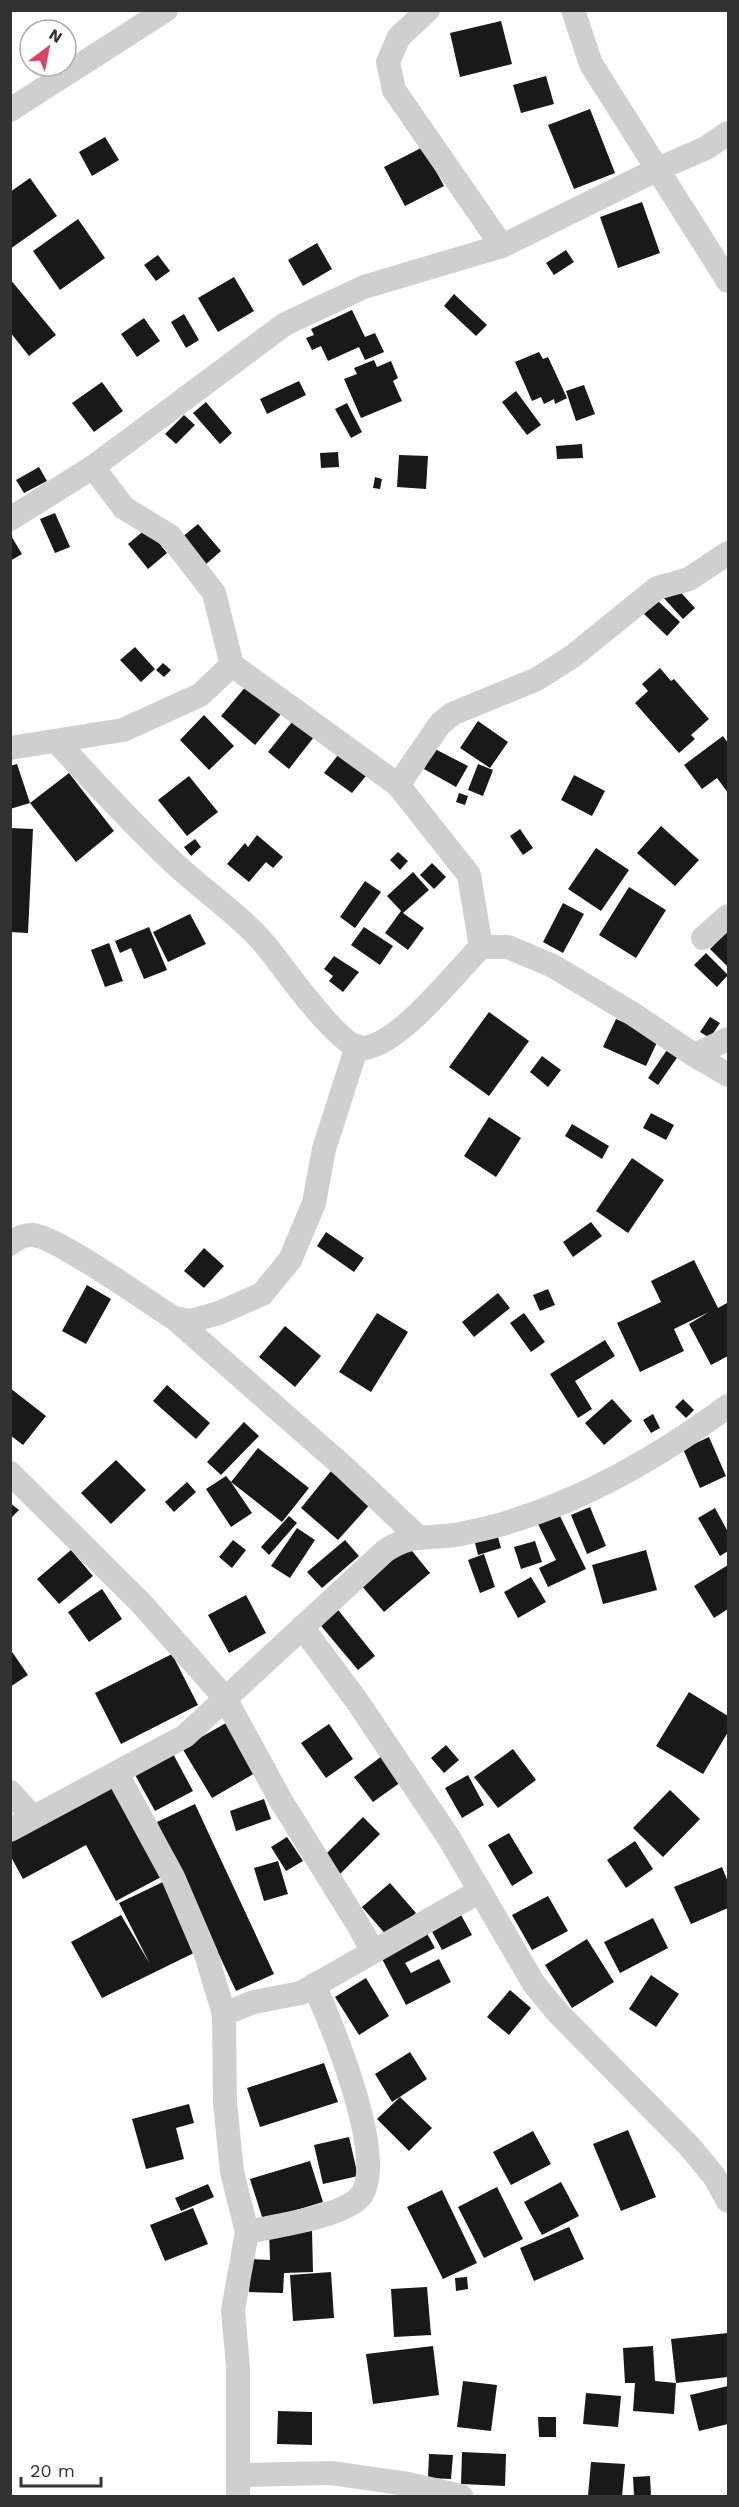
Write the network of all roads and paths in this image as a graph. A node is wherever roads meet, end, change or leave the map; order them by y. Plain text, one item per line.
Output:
1 (166, 10) edge
2 (428, 10) edge
3 (573, 10) edge
4 (10, 110) edge
5 (729, 133) edge
6 (658, 169) junction
7 (502, 246) junction
8 (729, 281) edge
9 (93, 467) junction
10 (10, 519) edge
11 (729, 553) edge
12 (232, 665) junction
13 (57, 742) junction
14 (10, 748) edge
15 (398, 785) junction
16 (729, 915) edge
17 (703, 938) dead end
18 (481, 947) junction
19 (729, 1039) edge
20 (357, 1046) junction
21 (694, 1055) junction
22 (729, 1075) edge
23 (10, 1244) edge
24 (174, 1318) junction
25 (729, 1406) edge
26 (10, 1473) edge
27 (418, 1537) junction
28 (302, 1627) junction
29 (225, 1698) junction
30 (117, 1774) junction
31 (10, 1792) edge
32 (32, 1816) junction
33 (10, 1830) edge
34 (480, 1891) junction
35 (373, 1952) junction
36 (314, 1985) junction
37 (224, 2014) junction
38 (729, 2201) edge
39 (247, 2232) junction
40 (239, 2486) edge
41 (418, 2492) edge
42 (461, 2496) edge

1 - 4 street
2 - 7 street
3 - 6 street
5 - 6 street
6 - 7 street
6 - 8 street
7 - 9 street
9 - 10 street
9 - 12 street
11 - 15 street
12 - 13 street
12 - 15 street
13 - 14 street
13 - 20 street
15 - 18 street
16 - 17 street
18 - 20 street
18 - 21 street
19 - 21 street
20 - 24 street
21 - 22 street
23 - 24 street
24 - 27 street
25 - 27 street
26 - 29 street
27 - 28 street
28 - 29 street
28 - 34 street
29 - 30 street
29 - 35 street
30 - 32 street
30 - 37 street
31 - 32 street
32 - 33 street
34 - 35 street
34 - 38 street
35 - 36 street
36 - 37 street
36 - 39 street
37 - 39 street
39 - 40 street
40 - 41 street
41 - 42 street

